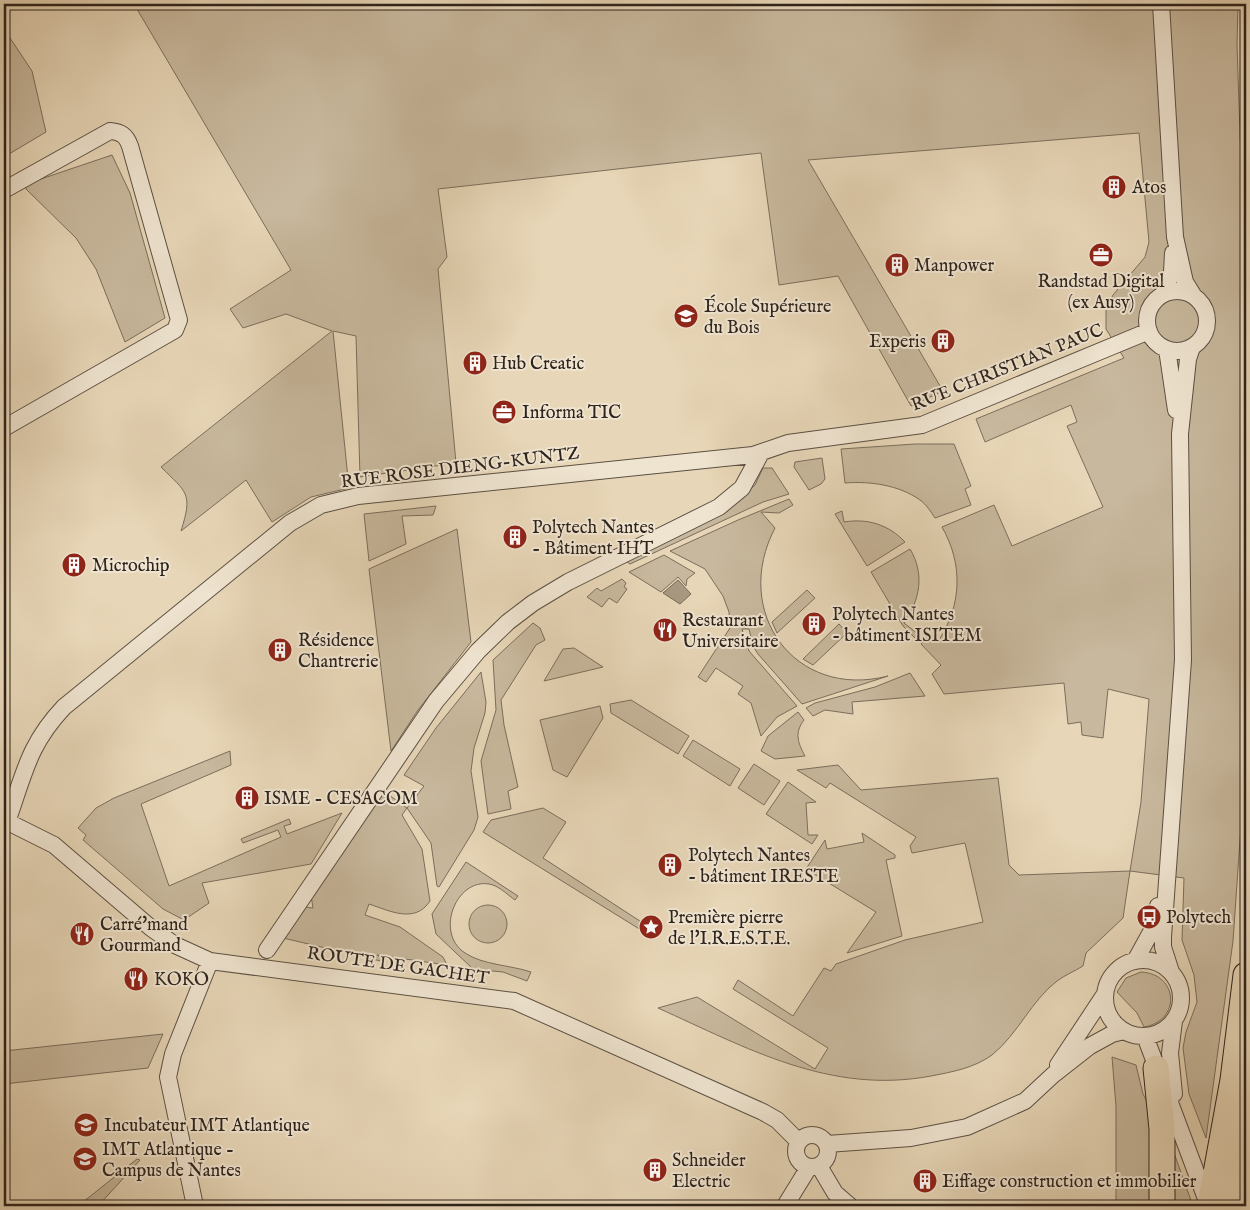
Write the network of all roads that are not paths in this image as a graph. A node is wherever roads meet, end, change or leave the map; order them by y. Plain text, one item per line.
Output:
1 (1161, 4) edge
2 (4, 190) edge
3 (1175, 237) junction
4 (1163, 294) junction
5 (1193, 295) junction
6 (1149, 331) junction
7 (1192, 347) junction
8 (1167, 349) junction
9 (4, 428) edge
10 (1180, 434) junction
11 (788, 443) joint
12 (761, 453) junction
13 (6, 821) edge
14 (1168, 868) junction
15 (267, 950) dead end
16 (210, 961) junction
17 (1135, 961) junction
18 (1171, 972) junction
19 (1246, 975) edge
20 (1105, 994) junction
21 (1174, 1021) junction
22 (1124, 1032) junction
23 (1145, 1036) junction
24 (1156, 1068) junction
25 (1052, 1075) junction
26 (1246, 1106) edge
27 (799, 1142) junction
28 (827, 1144) junction
29 (1190, 1152) junction
30 (814, 1167) junction
31 (195, 1206) edge
32 (785, 1206) edge
33 (850, 1206) edge
34 (1162, 1206) edge
35 (1210, 1206) edge
36 (1228, 1206) edge

1 - 3 street
2 - 9 street
3 - 4 street
3 - 5 street
4 - 5 street
4 - 6 street
5 - 7 street
6 - 8 street
6 - 11 street, RUE CHRISTIAN PAUC
7 - 8 street
7 - 10 street
8 - 10 street
10 - 14 street
11 - 12 street, RUE ROSE DIENG-KUNTZ
12 - 13 street, RUE ROSE DIENG-KUNTZ
12 - 15 street
13 - 16 street, ROUTE DE GACHET
14 - 17 street
14 - 18 street
16 - 27 street, ROUTE DE GACHET
16 - 31 street
17 - 18 street
17 - 20 street
18 - 21 street
19 - 35 highway
20 - 22 street
20 - 25 street
21 - 23 street
21 - 29 street
22 - 23 street
22 - 25 street
23 - 24 street
24 - 29 street
24 - 34 highway
25 - 28 street
26 - 36 highway
27 - 28 street
27 - 30 street
28 - 30 street
29 - 35 street
30 - 32 street
30 - 33 street

